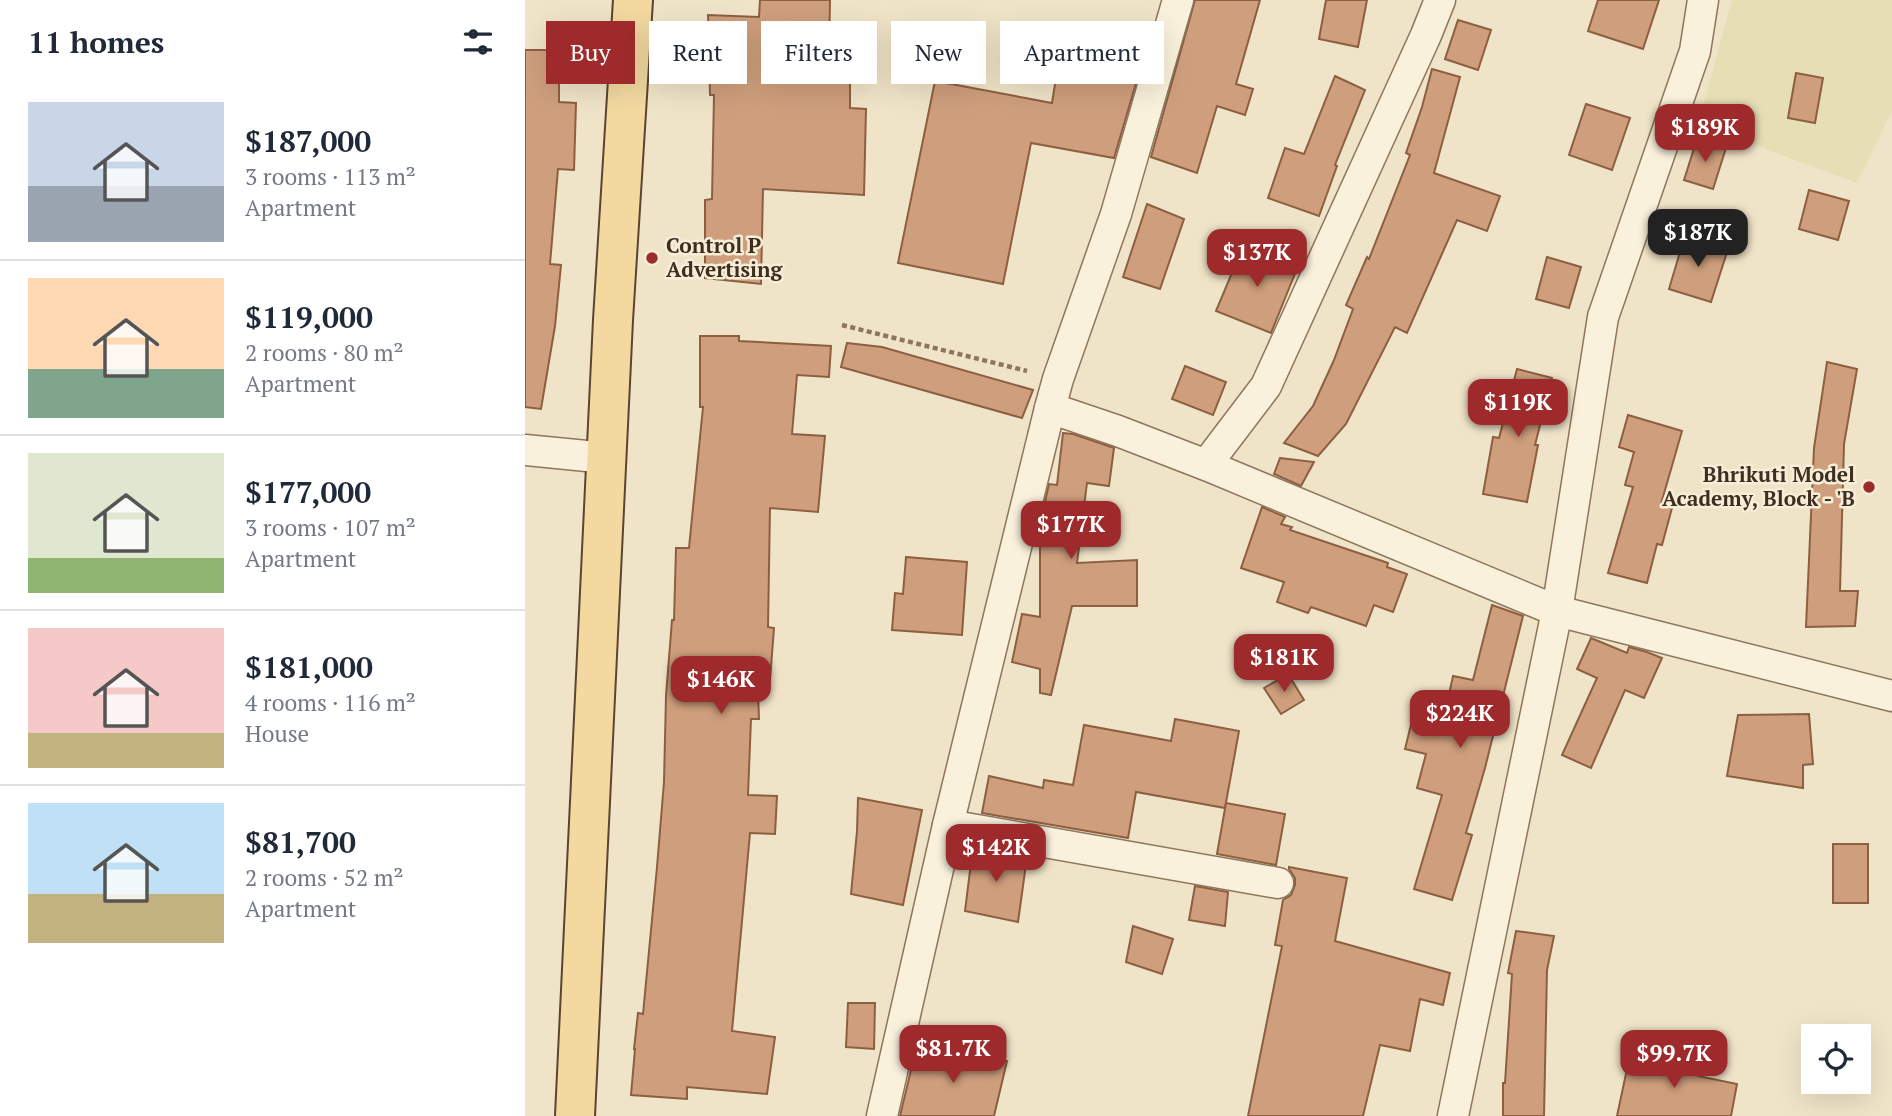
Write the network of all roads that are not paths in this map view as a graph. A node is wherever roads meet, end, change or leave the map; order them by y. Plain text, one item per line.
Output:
1 (633, 0) edge
2 (1178, 0) edge
3 (1440, 0) edge
4 (1703, 0) edge
5 (1050, 408) junction
6 (525, 450) edge
7 (607, 458) junction
8 (1206, 465) junction
9 (1556, 611) junction
10 (1892, 696) edge
11 (948, 825) junction
12 (1278, 883) dead end
13 (575, 1116) edge
14 (882, 1116) edge
15 (1453, 1116) edge

1 - 7 main road
2 - 5 street
3 - 8 street
4 - 9 street
5 - 8 street
5 - 11 street
6 - 7 street
7 - 13 main road
8 - 9 street
9 - 10 street
9 - 15 street
11 - 12 street
11 - 14 street

